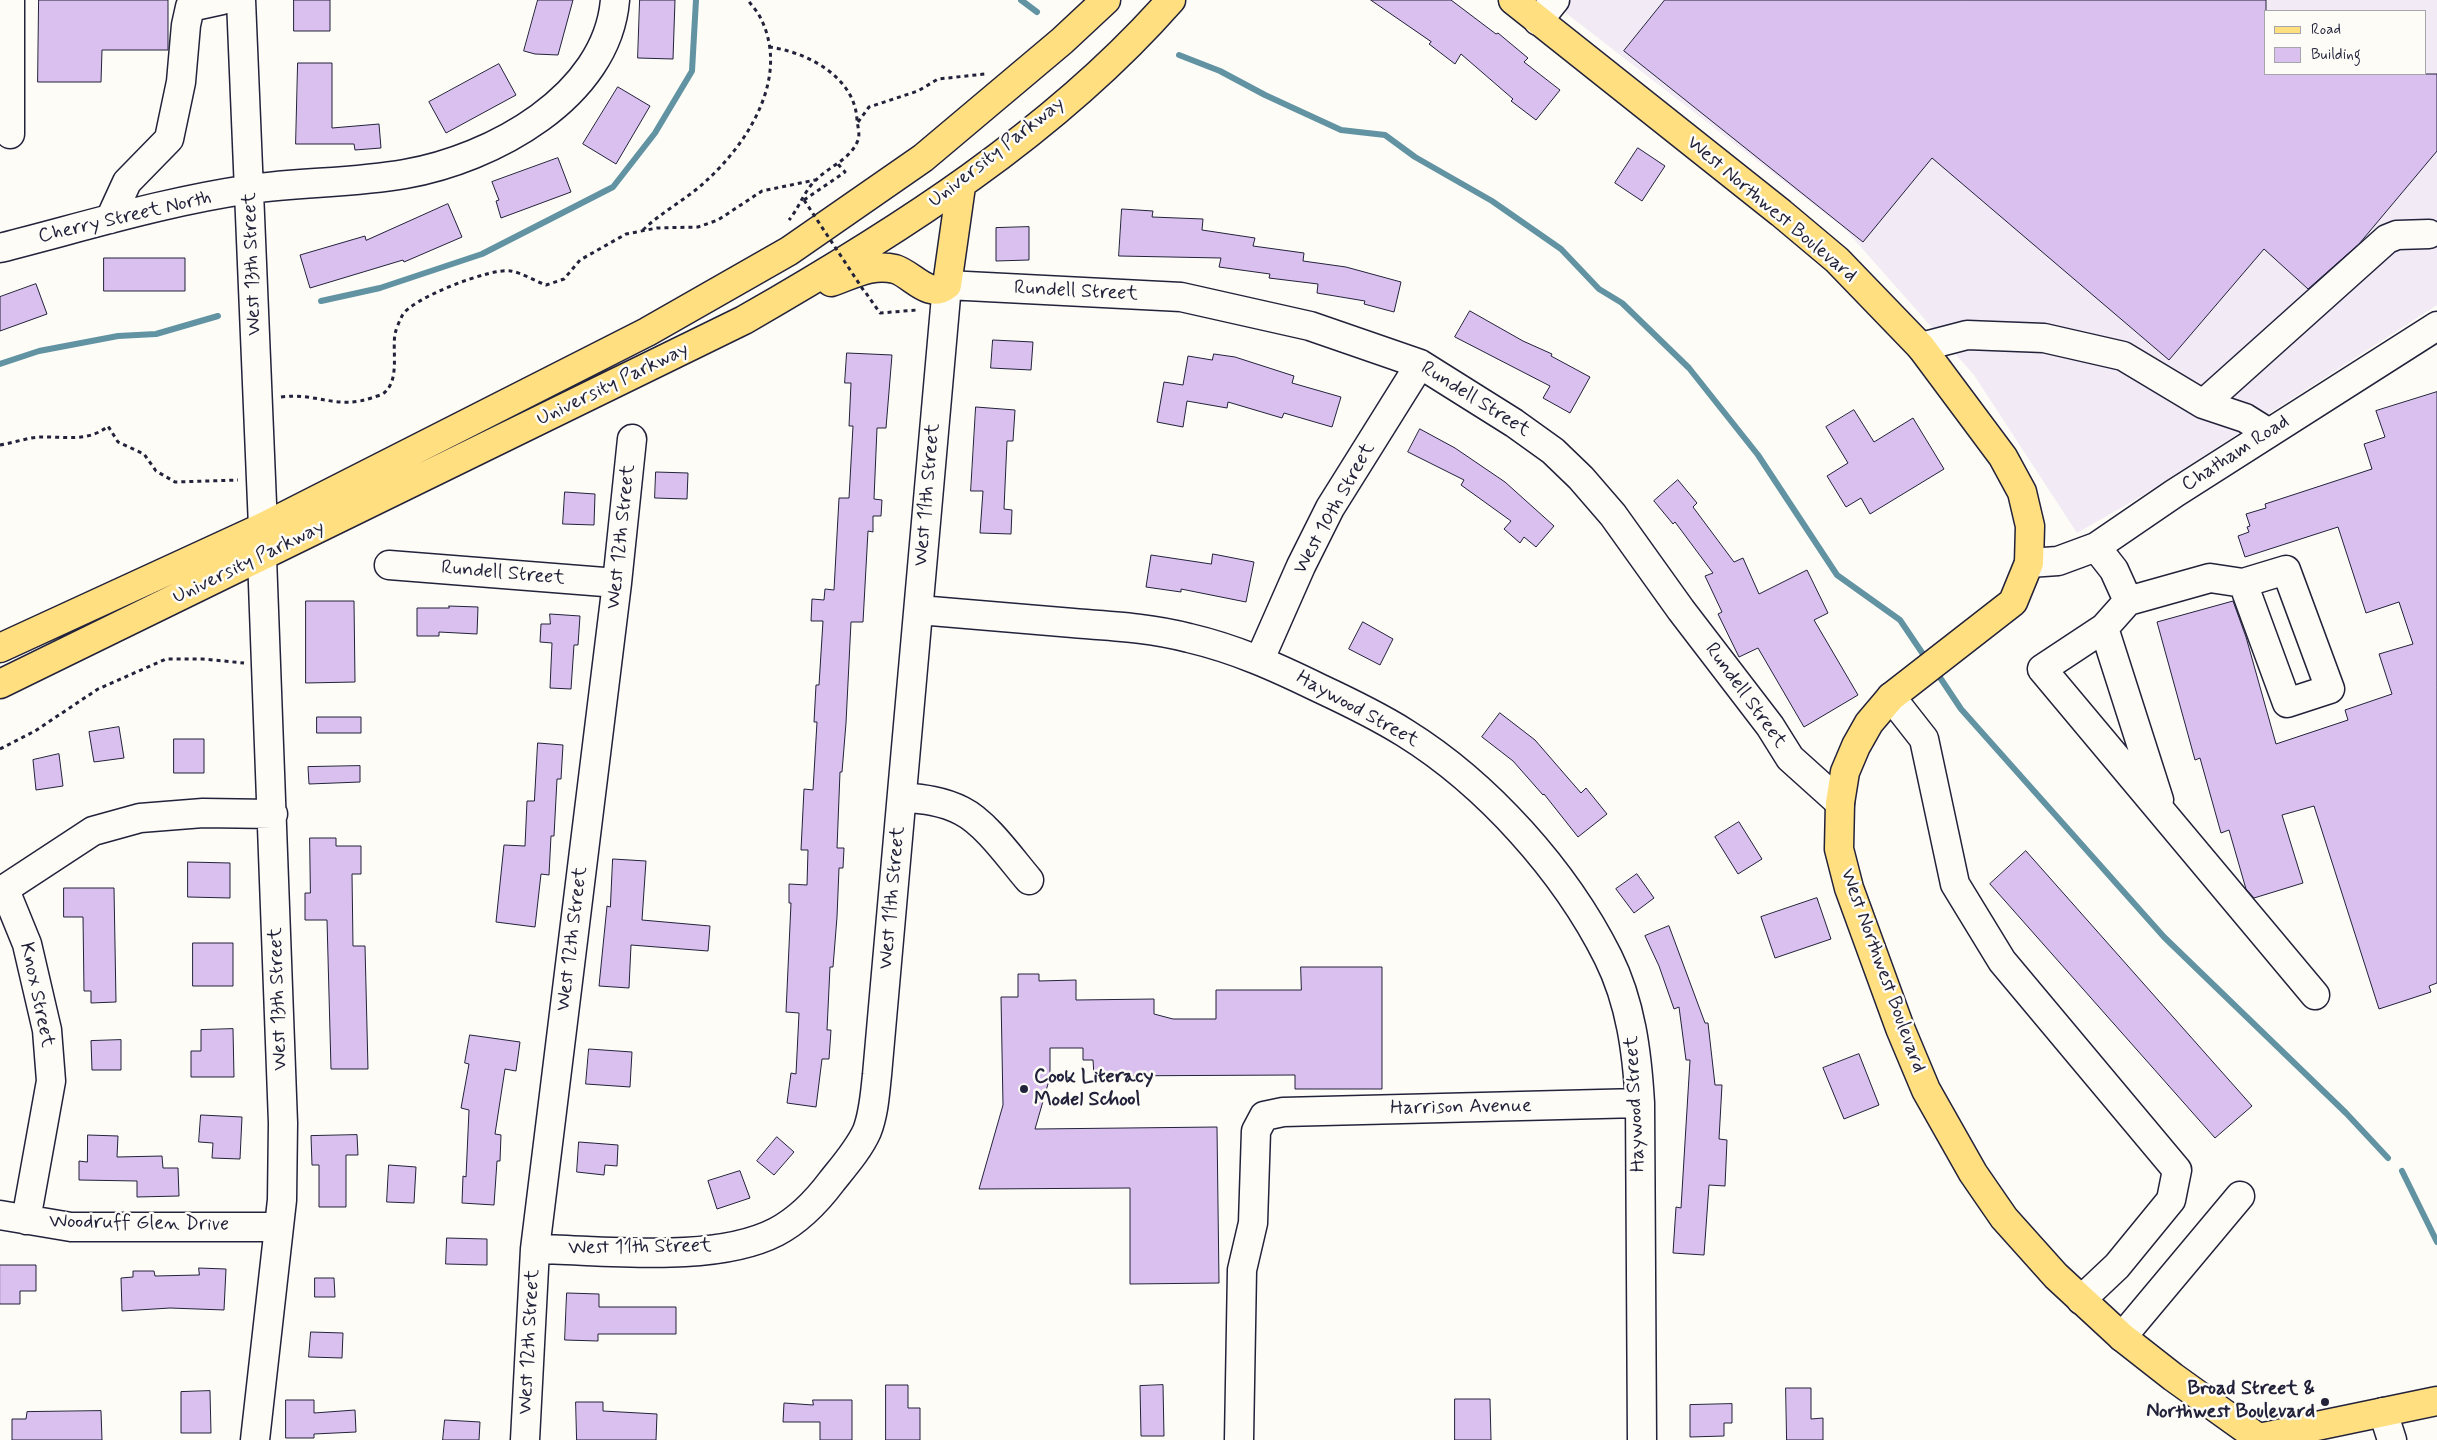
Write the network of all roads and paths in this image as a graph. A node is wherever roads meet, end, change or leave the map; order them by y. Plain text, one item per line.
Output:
1 (10, 0) edge
2 (222, 0) edge
3 (241, 0) edge
4 (615, 0) edge
5 (748, 0) edge
6 (1106, 0) edge
7 (1171, 0) edge
8 (1513, 0) edge
9 (1554, 0) edge
10 (190, 3) edge
11 (1538, 21) junction
12 (769, 47) junction
13 (1010, 85) junction
14 (858, 123) junction
15 (10, 134) dead end
16 (837, 163) junction
17 (815, 180) junction
18 (960, 186) junction
19 (250, 189) junction
20 (110, 219) junction
21 (786, 224) dead end
22 (643, 231) junction
23 (2428, 234) dead end
24 (0, 248) edge
25 (947, 285) junction
26 (797, 290) junction
27 (880, 313) dead end
28 (2437, 327) edge
29 (1920, 347) junction
30 (1420, 364) junction
31 (258, 399) junction
32 (2203, 404) junction
33 (2269, 433) junction
34 (632, 439) dead end
35 (0, 445) edge
36 (261, 476) junction
37 (263, 528) junction
38 (2096, 547) junction
39 (262, 557) junction
40 (2029, 563) junction
41 (389, 565) dead end
42 (617, 583) junction
43 (2243, 583) junction
44 (2128, 601) junction
45 (919, 610) junction
46 (2104, 628) junction
47 (0, 648) edge
48 (1260, 659) junction
49 (267, 667) junction
50 (0, 684) edge
51 (1891, 697) junction
52 (0, 749) edge
53 (902, 797) junction
54 (1840, 803) junction
55 (2163, 813) junction
56 (273, 814) junction
57 (1029, 880) dead end
58 (2, 891) edge
59 (2315, 995) dead end
60 (1640, 1103) junction
61 (2240, 1196) dead end
62 (13, 1218) edge
63 (279, 1227) junction
64 (535, 1249) junction
65 (2081, 1300) junction
66 (2122, 1337) junction
67 (2437, 1401) edge
68 (2383, 1412) junction
69 (255, 1440) edge
70 (526, 1440) edge
71 (1238, 1440) edge
72 (1642, 1440) edge
73 (2257, 1440) edge
74 (2392, 1440) edge

1 - 15 street
2 - 10 street
3 - 19 street, West 13th Street
4 - 19 street, Cherry Street North
5 - 12 path
6 - 13 main road, University Parkway
7 - 18 main road, University Parkway
8 - 11 main road, West Northwest Boulevard
9 - 11 street
10 - 20 street
11 - 29 main road, West Northwest Boulevard
12 - 14 path
12 - 22 path
13 - 14 path
13 - 37 main road, University Parkway
14 - 16 path
16 - 17 path
16 - 27 path, bridge
17 - 21 path
17 - 22 path
18 - 25 main road
18 - 26 main road, University Parkway
19 - 20 street, Cherry Street North
19 - 31 street, West 13th Street
20 - 24 street, Cherry Street North
22 - 31 path
23 - 32 street
25 - 26 main road
25 - 30 street, Rundell Street
25 - 45 street, West 11th Street
26 - 39 main road, University Parkway
28 - 33 street, Chatham Road
29 - 32 street
29 - 40 main road, West Northwest Boulevard
30 - 48 street, West 10th Street
30 - 54 street, Rundell Street
31 - 36 street, West 13th Street
32 - 33 street
33 - 38 street, Chatham Road
34 - 42 street, West 12th Street
35 - 36 path
36 - 37 street, West 13th Street
37 - 47 main road, University Parkway
38 - 40 street, Chatham Road
38 - 44 street
39 - 49 street, West 13th Street
39 - 50 main road, University Parkway
40 - 51 main road, West Northwest Boulevard
41 - 42 street, Rundell Street
42 - 64 street, West 12th Street
43 - 43 street
43 - 44 street
44 - 46 street
45 - 48 street, Haywood Street
45 - 53 street, West 11th Street
46 - 55 street
46 - 55 street
48 - 60 street, Haywood Street
49 - 52 path
49 - 56 street, West 13th Street
51 - 54 main road, West Northwest Boulevard
51 - 65 street
53 - 57 street
53 - 64 street, West 11th Street
54 - 65 main road, West Northwest Boulevard
55 - 59 street
56 - 58 street
56 - 63 street, West 13th Street
58 - 62 street, Knox Street
60 - 71 street, Harrison Avenue
60 - 72 street, Haywood Street
61 - 66 street
62 - 63 street, Woodruff Glen Drive
63 - 69 street, West 13th Street
64 - 70 street, West 12th Street
65 - 66 main road, West Northwest Boulevard
66 - 73 main road, West Northwest Boulevard
67 - 68 main road
68 - 73 main road
68 - 74 street

